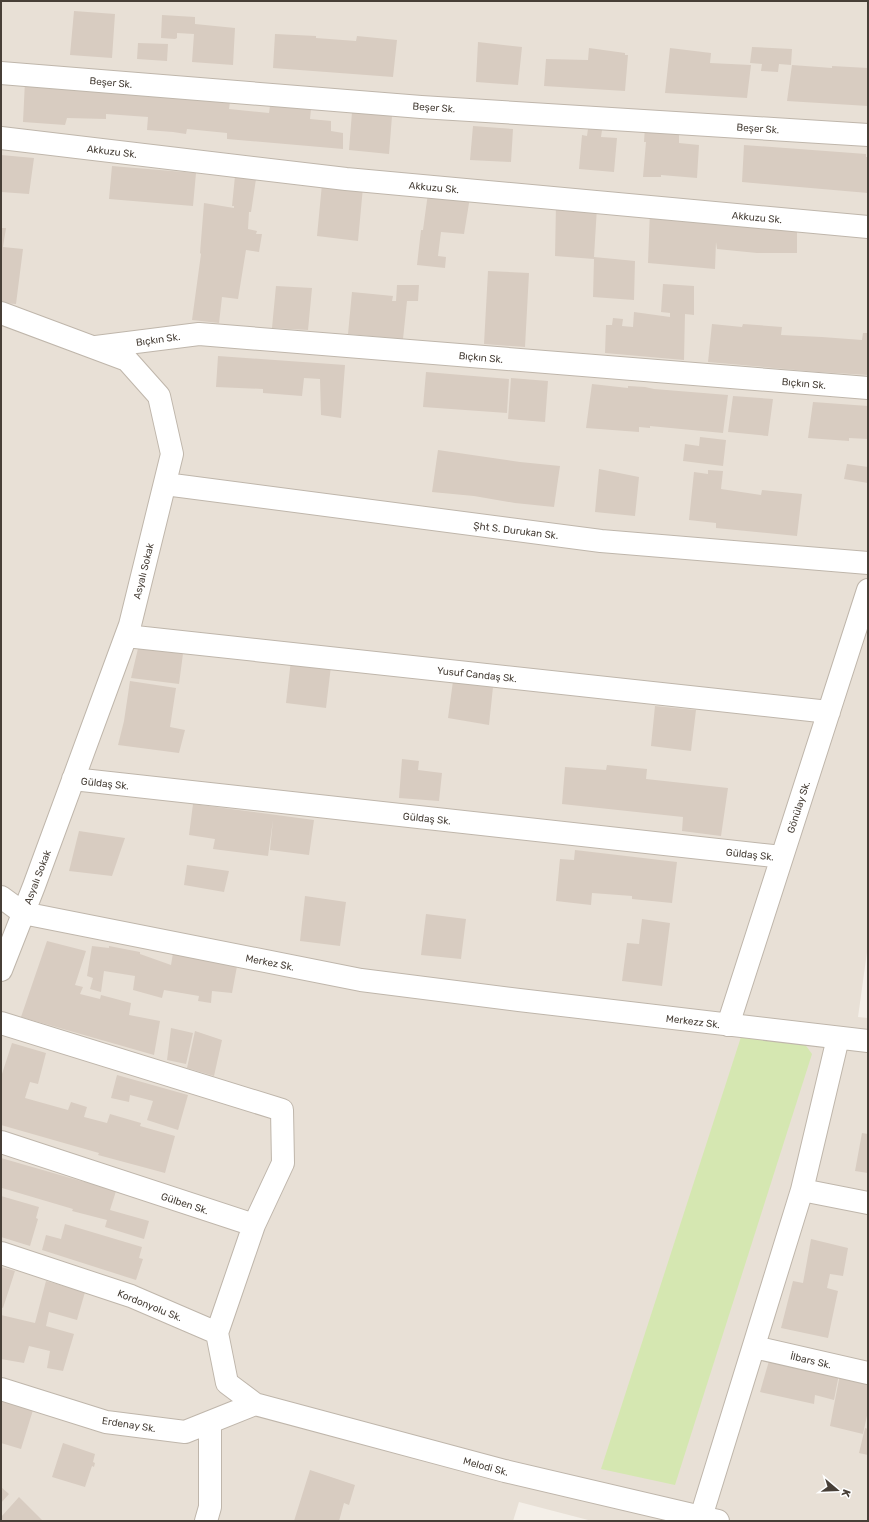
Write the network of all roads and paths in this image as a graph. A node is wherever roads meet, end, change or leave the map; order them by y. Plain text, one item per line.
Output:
1 (1, 73) edge
2 (868, 135) edge
3 (1, 138) edge
4 (868, 227) edge
5 (1, 313) edge
6 (94, 348) junction
7 (868, 388) edge
8 (165, 484) junction
9 (868, 563) edge
10 (868, 590) edge
11 (126, 636) junction
12 (829, 712) junction
13 (73, 779) junction
14 (782, 857) junction
15 (1, 897) edge
16 (23, 913) junction
17 (1, 970) edge
18 (519, 1000) joint
19 (1, 1023) edge
20 (728, 1025) junction
21 (838, 1038) junction
22 (868, 1041) edge
23 (1, 1142) edge
24 (802, 1190) junction
25 (868, 1203) edge
26 (254, 1225) junction
27 (1, 1253) edge
28 (217, 1333) junction
29 (754, 1347) junction
30 (868, 1373) edge
31 (1, 1389) edge
32 (255, 1404) junction
33 (210, 1422) junction
34 (710, 1519) edge
35 (206, 1521) edge

1 - 2 street, Beşer Sk.
3 - 4 street, Akkuzu Sk.
5 - 6 street, Asyalı Sokak
6 - 7 street, Bıçkın Sk.
6 - 8 street, Asyalı Sokak
8 - 9 street, Şht S. Durukan Sk.
8 - 11 street, Asyalı Sokak
10 - 12 street, Gönülay Sk.
11 - 12 street, Yusuf Candaş Sk.
11 - 13 street, Asyalı Sokak
12 - 14 street, Gönülay Sk.
13 - 14 street, Güldaş Sk.
13 - 16 street, Asyalı Sokak
14 - 20 street, Gönülay Sk.
15 - 16 street
16 - 17 street, Asyalı Sokak
16 - 18 street, Merkez Sk.
18 - 20 street, Merkezz Sk.
19 - 26 street
20 - 21 street, Merkezz Sk.
21 - 22 street, Merkezz Sk.
21 - 24 street
23 - 26 street, Gülben Sk.
24 - 25 street
24 - 29 street
26 - 28 street
27 - 28 street, Kordonyolu Sk.
28 - 32 street
29 - 30 street, İlbars Sk.
29 - 34 street
31 - 33 street, Erdenay Sk.
32 - 33 street, Erdenay Sk.
32 - 34 street, Melodi Sk.
33 - 35 street

